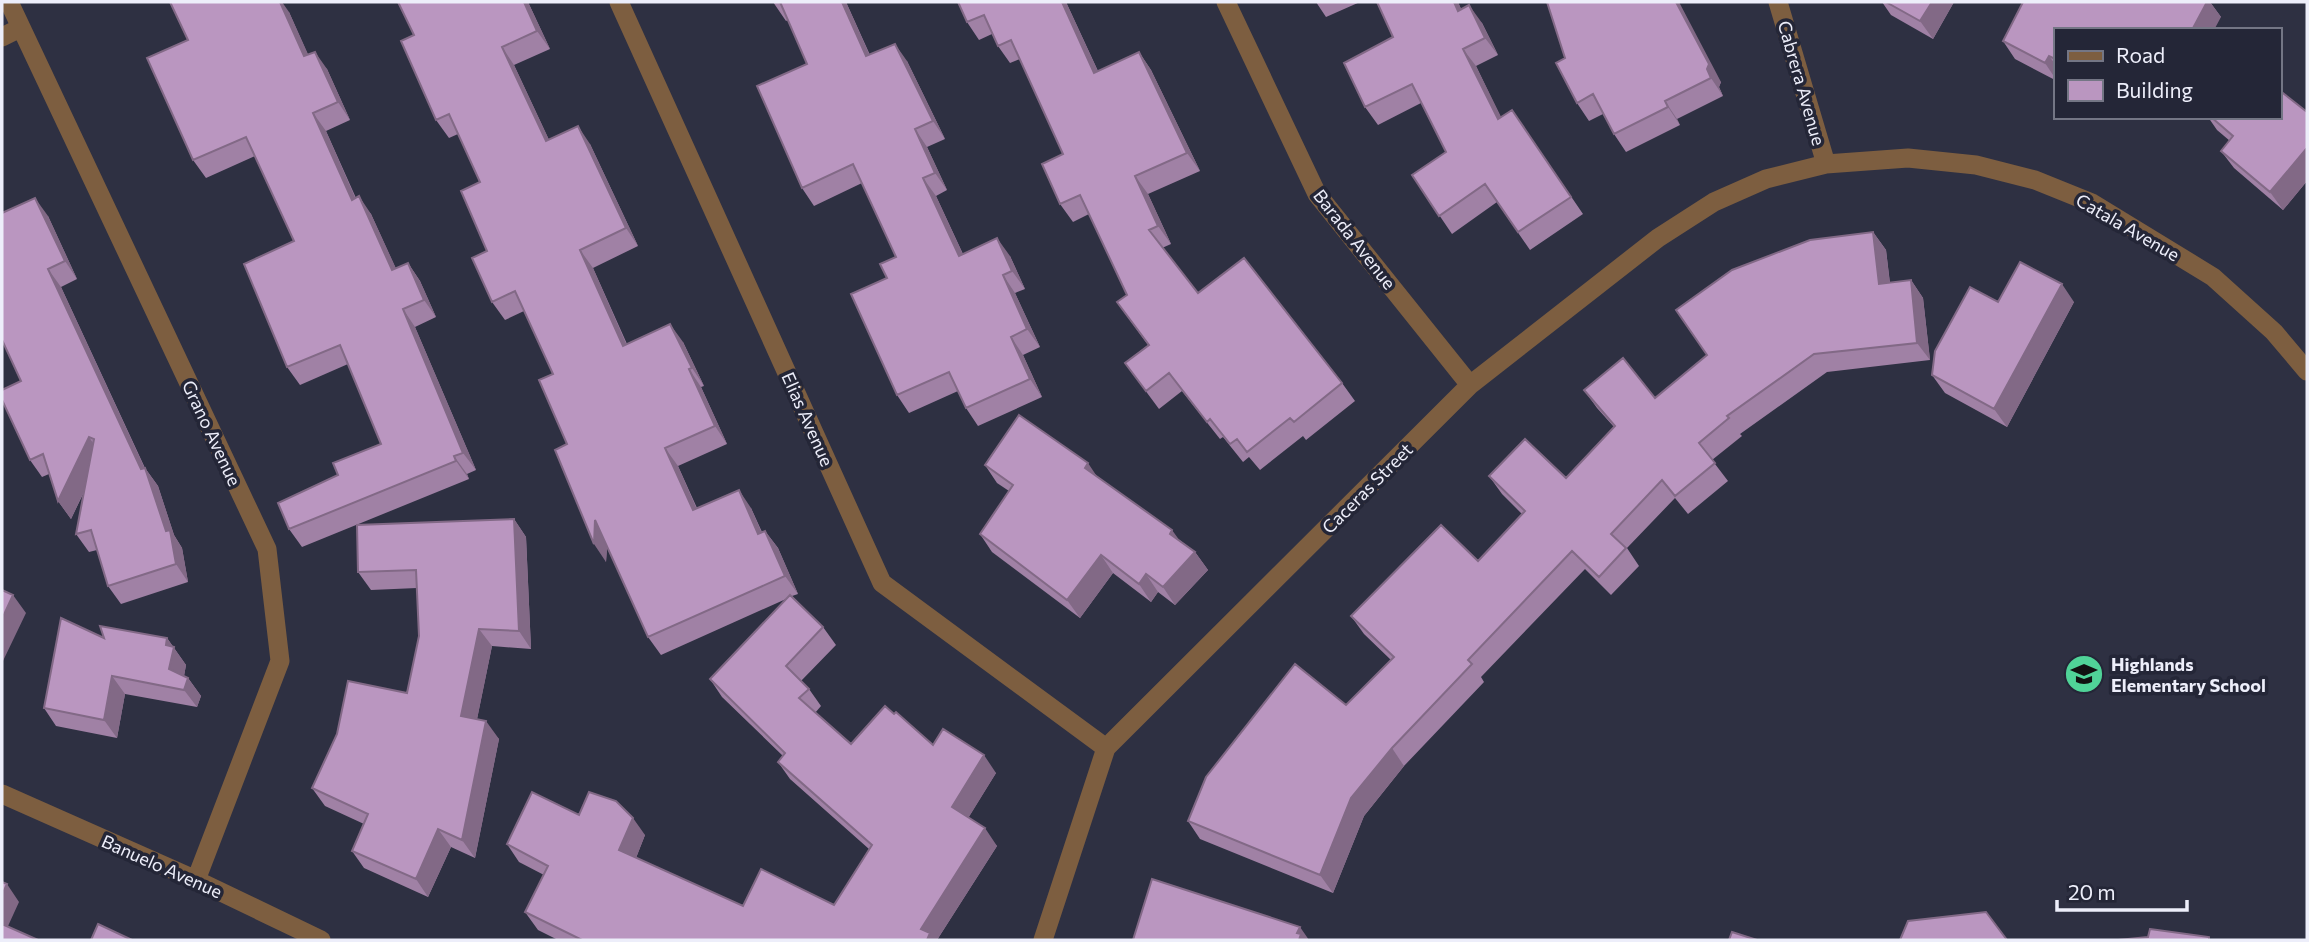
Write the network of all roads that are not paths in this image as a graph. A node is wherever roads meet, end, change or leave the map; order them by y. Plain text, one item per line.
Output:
1 (9, 2) edge
2 (619, 2) edge
3 (1226, 2) edge
4 (1779, 2) edge
5 (20, 27) junction
6 (2, 37) edge
7 (1826, 164) junction
8 (2307, 370) edge
9 (1470, 385) junction
10 (1106, 748) junction
11 (2, 794) edge
12 (196, 880) junction
13 (321, 940) edge
14 (1044, 940) edge

1 - 5 street, Grano Avenue
2 - 10 street, Elias Avenue
3 - 9 street, Barada Avenue
4 - 7 street, Cabrera Avenue
5 - 6 street
5 - 12 street, Grano Avenue
7 - 8 street, Catala Avenue
7 - 9 street, Caceras Street
9 - 10 street, Caceras Street
10 - 14 street, Caceras Street
11 - 12 street, Banuelo Avenue
12 - 13 street, Banuelo Avenue

